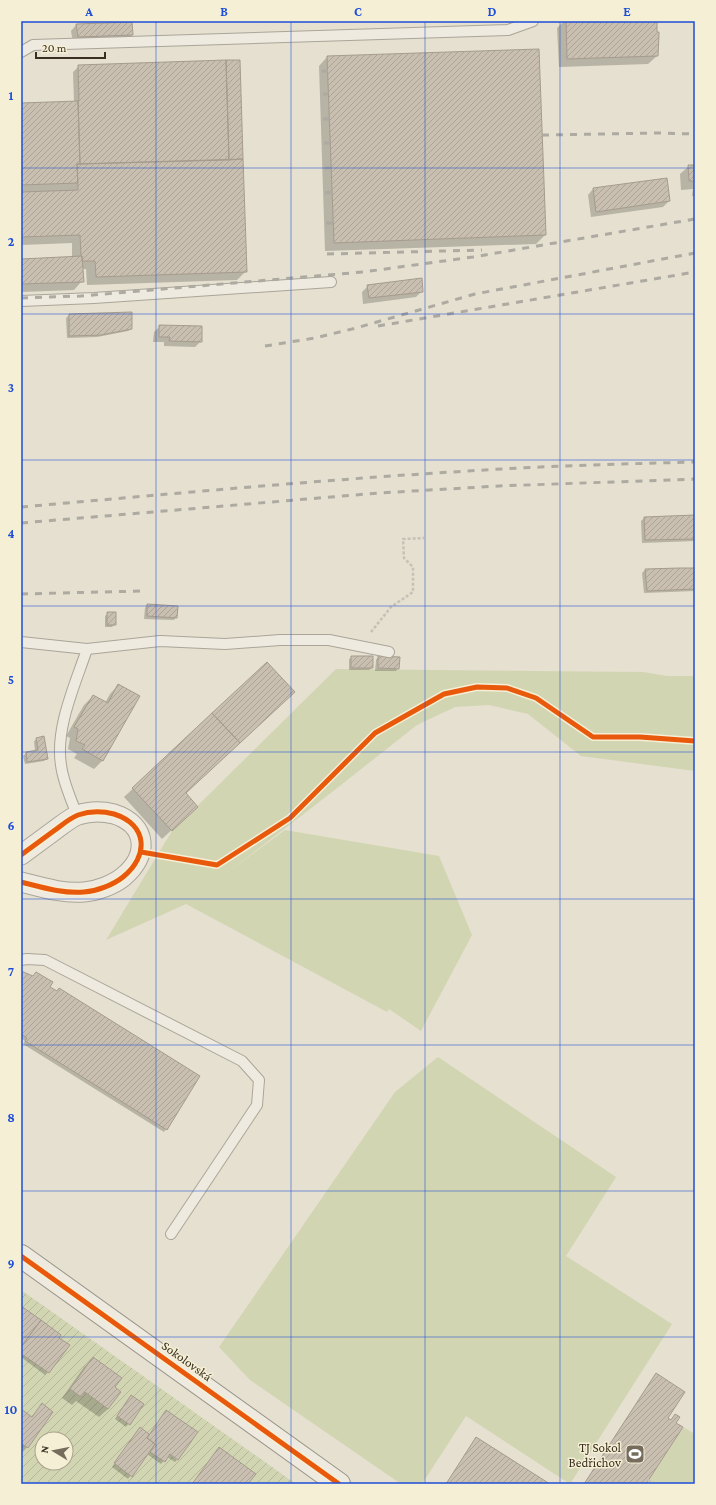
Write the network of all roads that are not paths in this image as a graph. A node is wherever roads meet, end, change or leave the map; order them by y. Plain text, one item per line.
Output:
1 (533, 21) edge
2 (21, 52) edge
3 (332, 282) dead end
4 (21, 301) edge
5 (21, 642) edge
6 (87, 649) junction
7 (389, 652) dead end
8 (77, 815) junction
9 (21, 855) edge
10 (21, 882) edge
11 (21, 960) edge
12 (171, 1234) dead end
13 (21, 1256) edge
14 (339, 1484) edge

1 - 2 lane
3 - 4 lane
5 - 6 lane
6 - 7 lane
6 - 8 lane
8 - 9 street
8 - 10 street
11 - 12 lane
13 - 14 street, Sokolovská

